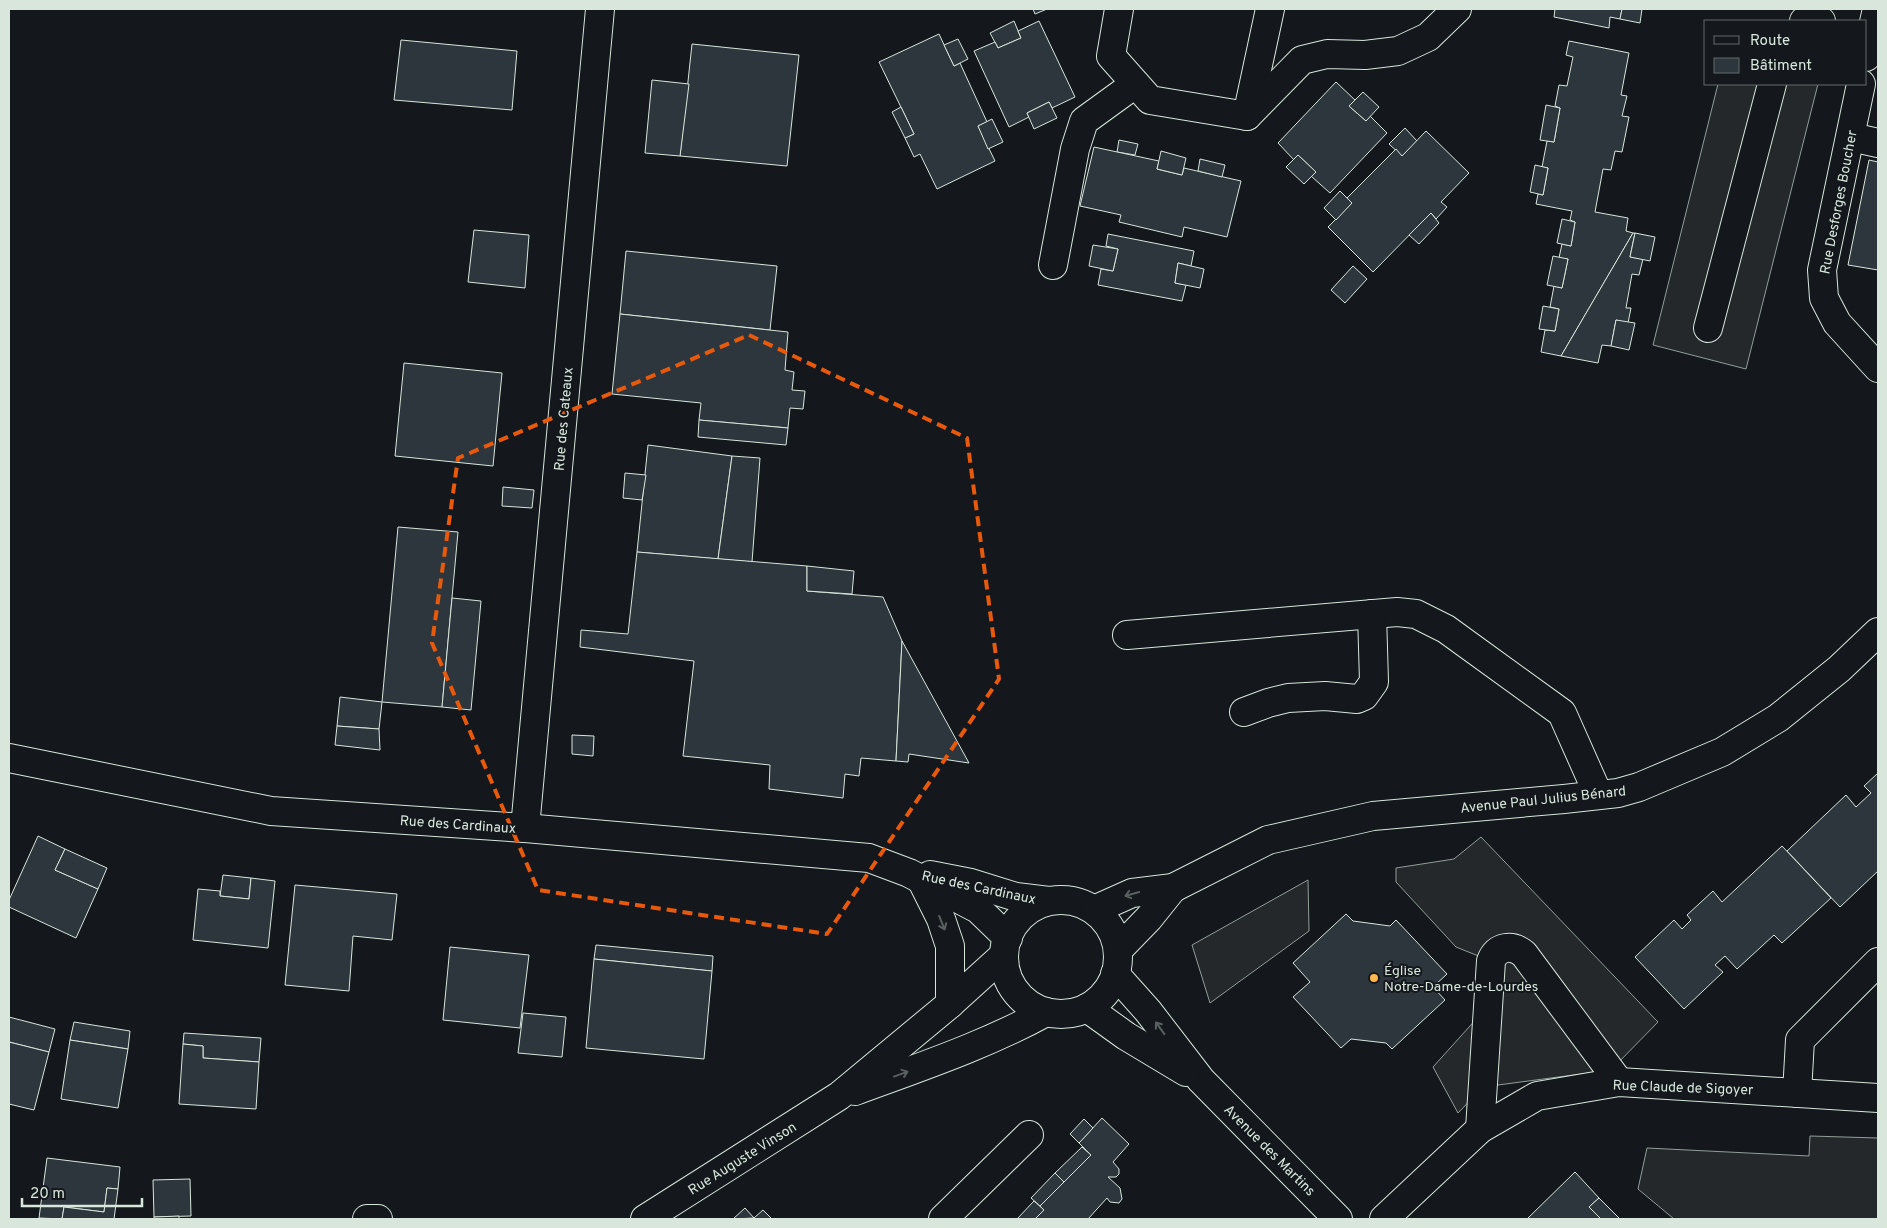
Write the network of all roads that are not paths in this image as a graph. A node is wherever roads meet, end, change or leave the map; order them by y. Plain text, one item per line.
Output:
1 (600, 9) edge
2 (1119, 9) edge
3 (1270, 9) edge
4 (1458, 9) edge
5 (1873, 24) edge
6 (1867, 52) edge
7 (1135, 84) junction
8 (1772, 85) edge
9 (1861, 85) edge
10 (1247, 116) junction
11 (1851, 137) junction
12 (1878, 143) edge
13 (1053, 265) dead end
14 (1708, 328) dead end
15 (1877, 364) edge
16 (1372, 614) junction
17 (1878, 632) edge
18 (1127, 636) dead end
19 (1244, 712) dead end
20 (9, 758) edge
21 (1598, 794) junction
22 (525, 828) junction
23 (915, 876) junction
24 (1173, 888) junction
25 (1049, 901) junction
26 (1094, 910) junction
27 (1006, 946) junction
28 (1117, 962) junction
29 (1878, 962) edge
30 (950, 1004) junction
31 (1087, 1008) junction
32 (1046, 1012) junction
33 (1201, 1080) junction
34 (1619, 1082) junction
35 (1797, 1093) junction
36 (839, 1096) junction
37 (1878, 1098) edge
38 (1480, 1129) junction
39 (1029, 1135) dead end
40 (367, 1219) edge
41 (378, 1219) edge
42 (645, 1219) edge
43 (943, 1219) edge
44 (1338, 1219) edge
45 (1384, 1219) edge

1 - 22 street, Rue des Cateaux
2 - 7 street
3 - 10 street
4 - 10 street
5 - 6 street
7 - 10 street
7 - 13 street
8 - 14 street
9 - 11 street, Rue Desforges Boucher
11 - 12 street
11 - 15 street, Rue Desforges Boucher
16 - 18 street
16 - 19 street
16 - 21 street
17 - 21 street, Avenue Paul Julius Bénard
20 - 22 street, Rue des Cardinaux
21 - 24 street, Avenue Paul Julius Bénard
22 - 23 street, Rue des Cardinaux
23 - 25 street, Rue des Cardinaux
23 - 27 street, Rue des Cardinaux
23 -> 30 street, Rue des Cardinaux
24 -> 26 street, Avenue Paul Julius Bénard
24 - 28 street, Avenue Paul Julius Bénard
25 - 26 street
25 - 27 street
26 - 28 street
27 - 30 street
27 - 32 street
28 - 31 street
33 -> 28 street, Avenue des Martins
29 - 35 street
30 - 36 street
31 - 32 street
31 - 33 street, Avenue des Martins
36 -> 32 street
33 - 44 street, Avenue des Martins
34 - 35 street, Rue Claude de Sigoyer
34 - 38 street, Rue Claude de Sigoyer
34 - 38 street
35 - 37 street, Rue Claude de Sigoyer
36 - 42 street, Rue Auguste Vinson
38 - 45 street, Rue Claude de Sigoyer
39 - 43 street
40 - 41 street

